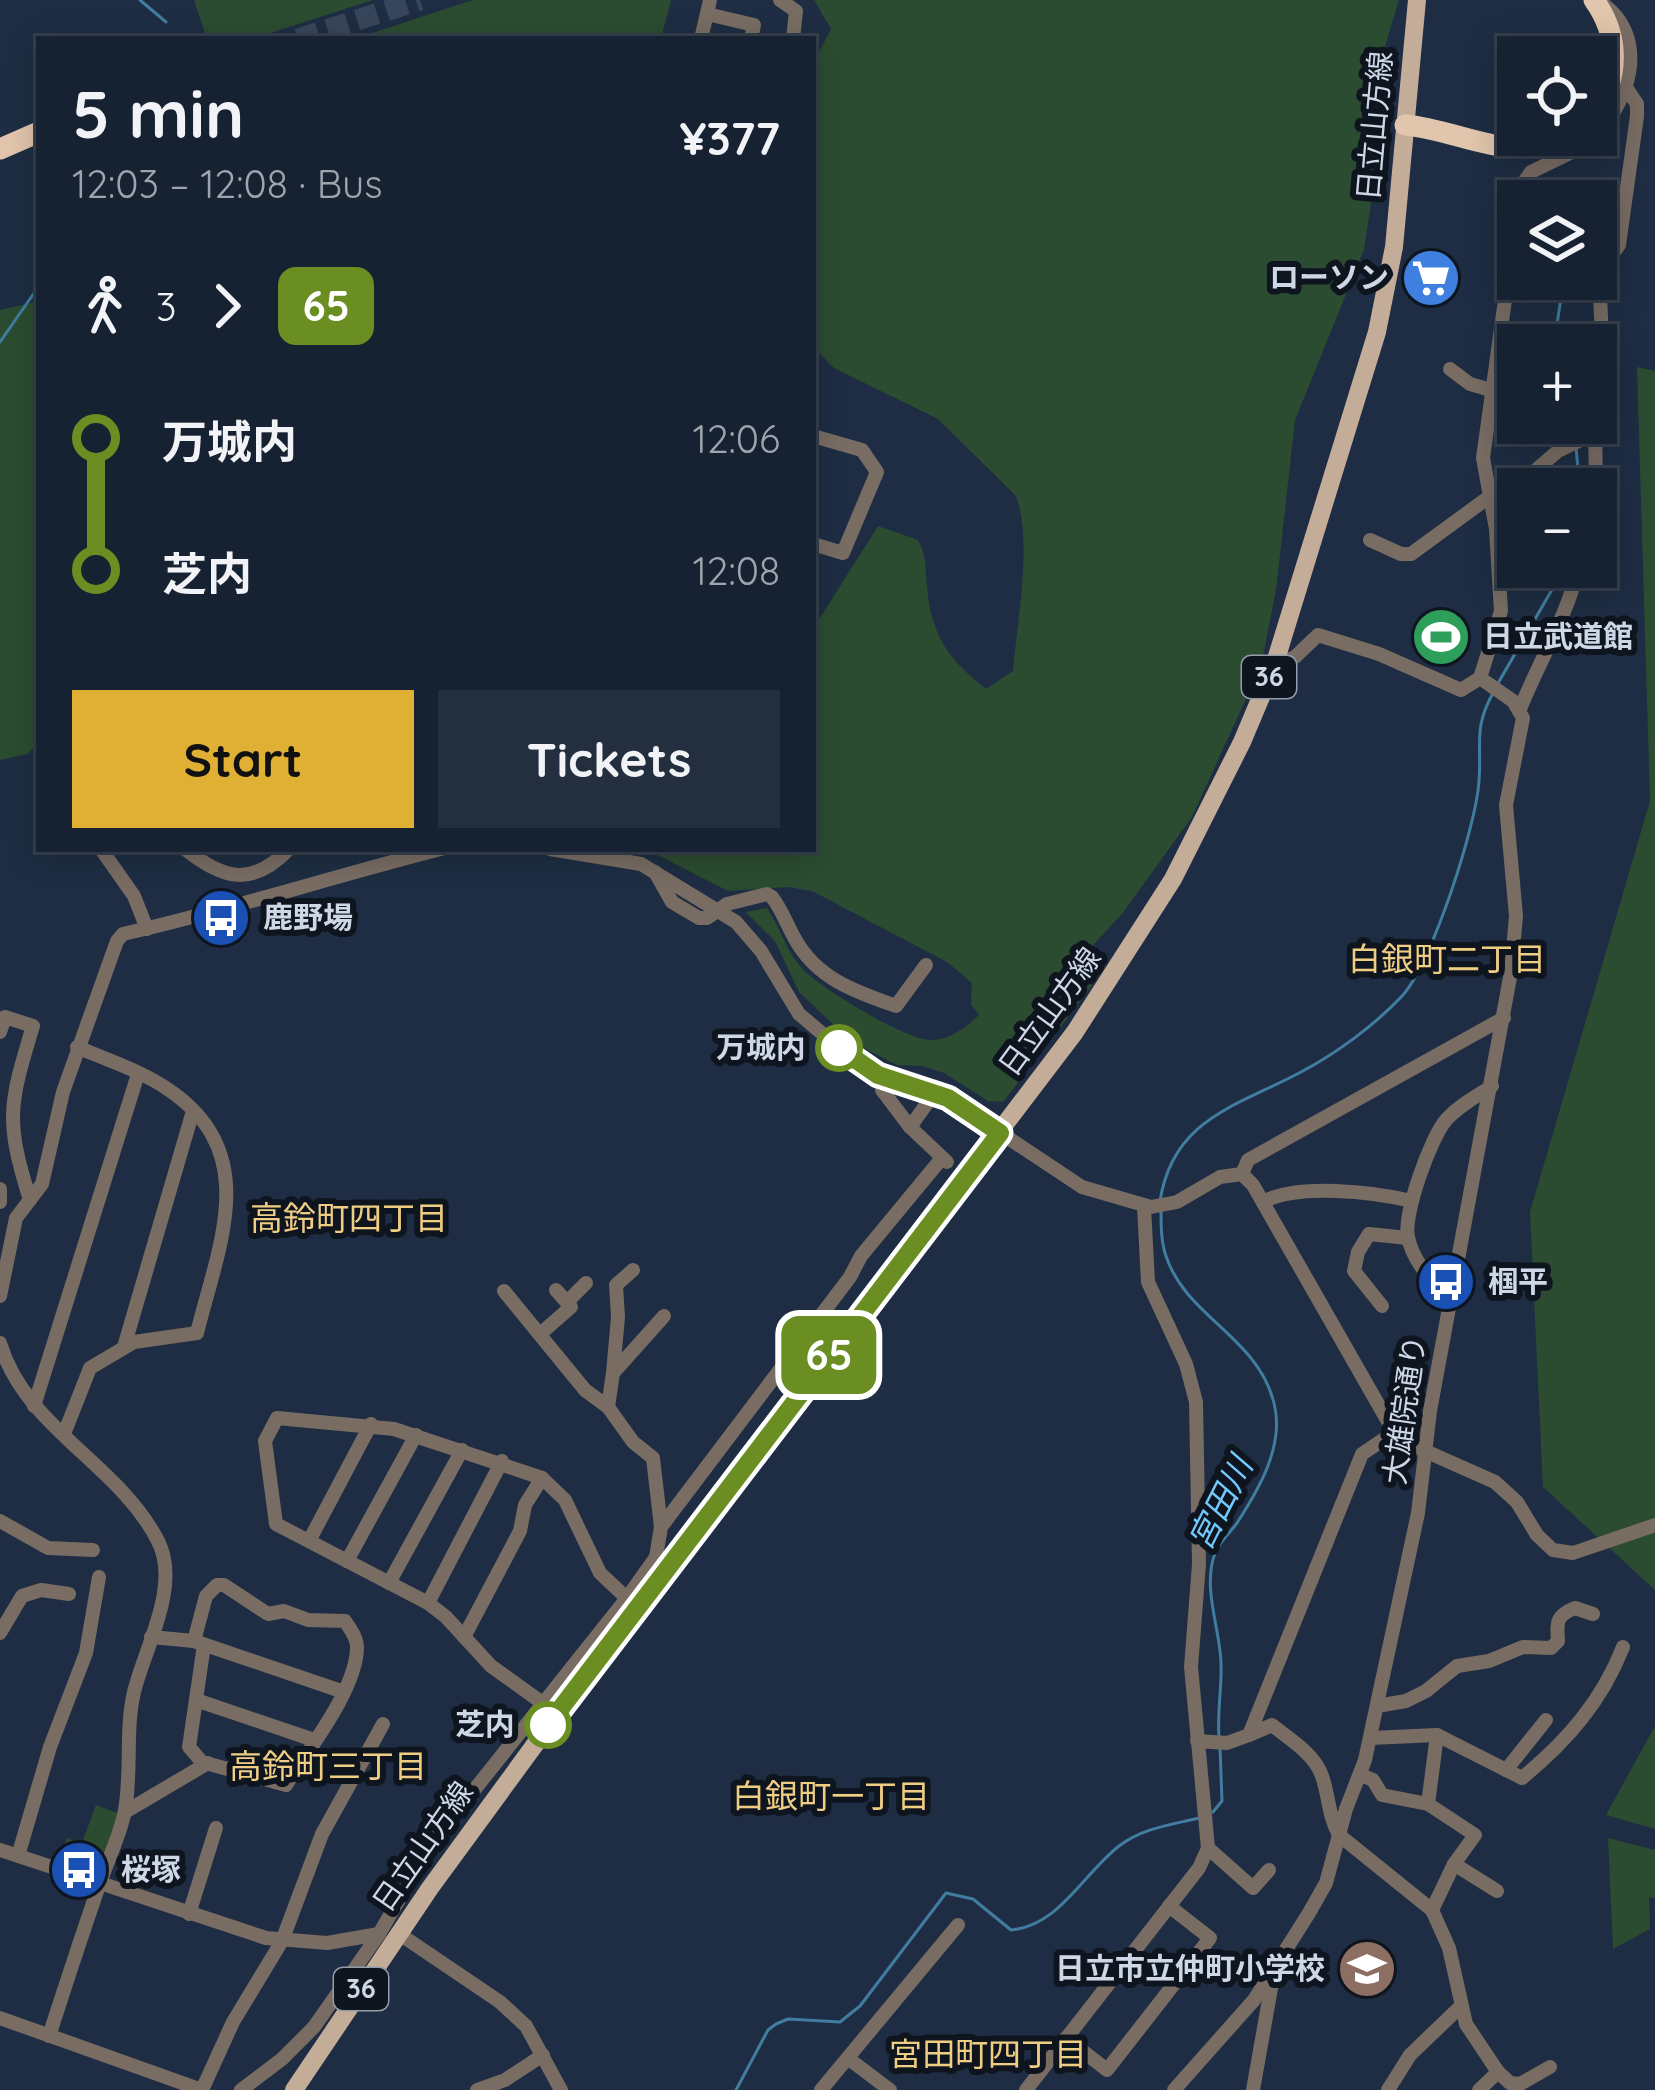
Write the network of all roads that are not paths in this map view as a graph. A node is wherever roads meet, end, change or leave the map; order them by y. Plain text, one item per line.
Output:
1 (780, 0) edge
2 (1418, 0) edge
3 (1595, 0) edge
4 (708, 7) edge
5 (752, 36) edge
6 (793, 36) edge
7 (1611, 36) edge
8 (1627, 89) junction
9 (1617, 109) edge
10 (36, 123) edge
11 (1416, 126) junction
12 (36, 133) edge
13 (0, 135) edge
14 (1497, 144) edge
15 (0, 149) edge
16 (1563, 156) edge
17 (1601, 324) edge
18 (1450, 369) dead end
19 (1491, 390) junction
20 (816, 438) edge
21 (1569, 444) edge
22 (1489, 497) junction
23 (1370, 541) dead end
24 (816, 545) edge
25 (1574, 588) edge
26 (1274, 666) junction
27 (1484, 681) junction
28 (1520, 709) junction
29 (103, 852) edge
30 (195, 852) edge
31 (286, 852) edge
32 (359, 852) edge
33 (429, 852) edge
34 (572, 852) edge
35 (363, 869) junction
36 (717, 910) junction
37 (147, 929) junction
38 (926, 965) dead end
39 (1504, 1018) junction
40 (0, 1031) edge
41 (77, 1047) junction
42 (138, 1074) junction
43 (1492, 1086) junction
44 (882, 1090) dead end
45 (936, 1091) junction
46 (193, 1111) junction
47 (910, 1127) junction
48 (1000, 1133) junction
49 (1242, 1174) junction
50 (0, 1189) edge
51 (30, 1200) junction
52 (1412, 1201) junction
53 (0, 1202) edge
54 (1263, 1202) junction
55 (1148, 1207) junction
56 (1408, 1238) junction
57 (633, 1270) dead end
58 (586, 1283) dead end
59 (504, 1291) dead end
60 (0, 1293) edge
61 (1450, 1300) junction
62 (1382, 1306) dead end
63 (664, 1316) dead end
64 (540, 1334) junction
65 (0, 1343) edge
66 (124, 1348) junction
67 (613, 1373) junction
68 (34, 1406) junction
69 (608, 1407) junction
70 (371, 1424) junction
71 (1394, 1433) junction
72 (64, 1435) junction
73 (416, 1435) junction
74 (462, 1450) junction
75 (1426, 1451) junction
76 (502, 1461) junction
77 (542, 1478) junction
78 (0, 1521) edge
79 (1655, 1526) edge
80 (661, 1527) junction
81 (309, 1541) junction
82 (93, 1550) dead end
83 (347, 1561) junction
84 (99, 1577) dead end
85 (389, 1583) junction
86 (69, 1594) dead end
87 (632, 1603) junction
88 (428, 1604) junction
89 (1593, 1613) dead end
90 (0, 1634) edge
91 (151, 1637) junction
92 (464, 1637) junction
93 (199, 1643) junction
94 (1623, 1647) dead end
95 (344, 1693) junction
96 (196, 1700) junction
97 (541, 1702) junction
98 (1377, 1706) junction
99 (1546, 1720) dead end
100 (383, 1724) dead end
101 (1249, 1735) junction
102 (1437, 1735) junction
103 (1370, 1738) junction
104 (314, 1740) junction
105 (1197, 1742) junction
106 (208, 1763) junction
107 (1506, 1770) junction
108 (1361, 1774) junction
109 (1428, 1804) junction
110 (124, 1812) junction
111 (456, 1812) junction
112 (474, 1827) junction
113 (216, 1828) dead end
114 (1339, 1835) junction
115 (1208, 1848) junction
116 (0, 1850) edge
117 (17, 1856) junction
118 (1454, 1864) junction
119 (1269, 1870) dead end
120 (100, 1883) junction
121 (1497, 1891) dead end
122 (1169, 1906) junction
123 (1432, 1910) junction
124 (189, 1914) junction
125 (958, 1925) dead end
126 (389, 1934) junction
127 (282, 1941) junction
128 (1274, 1972) junction
129 (1460, 2007) junction
130 (0, 2018) edge
131 (49, 2036) junction
132 (1066, 2038) junction
133 (543, 2055) junction
134 (849, 2059) junction
135 (1550, 2067) dead end
136 (1498, 2072) junction
137 (241, 2090) edge
138 (294, 2090) edge
139 (477, 2090) edge
140 (561, 2090) edge
141 (821, 2090) edge
142 (890, 2090) edge
143 (1026, 2090) edge
144 (1174, 2090) edge
145 (1252, 2090) edge
146 (1388, 2090) edge
147 (1479, 2090) edge

1 - 6 street
2 - 11 main road, 日立山方線 / 36
3 - 7 highway
3 - 8 street
4 - 5 street
8 - 9 street
8 - 17 street
10 - 13 highway
11 - 14 highway
11 - 26 main road, 日立山方線 / 36
12 - 15 highway
16 - 19 street
18 - 19 street
19 - 22 street
20 - 24 street
21 - 22 street
22 - 23 street
22 - 27 street
25 - 28 street
26 - 27 street
26 - 48 main road, 日立山方線 / 36
27 - 28 street
28 - 39 street, 大雄院通り
29 - 37 street
30 - 31 street
32 - 35 street
33 - 35 street
34 - 36 street
35 - 37 street
36 - 38 street
36 - 45 street
37 - 41 street
39 - 43 street, 大雄院通り
39 - 49 street
40 - 51 street
41 - 42 street
41 - 51 street
42 - 46 street
42 - 68 street
43 - 52 street
43 - 61 street, 大雄院通り
44 - 47 street
45 - 47 street
45 - 48 street
46 - 66 street
46 - 66 street
47 - 80 street
48 - 55 street
48 - 87 main road, 日立山方線 / 36
49 - 54 street
49 - 55 street
50 - 53 street
51 - 60 street
52 - 54 street
52 - 56 street
54 - 71 street
55 - 105 street
56 - 61 street
56 - 62 street
57 - 67 street
58 - 64 street
59 - 64 street
61 - 75 street, 大雄院通り
63 - 67 street
64 - 69 street
65 - 68 street
66 - 72 street
67 - 69 street
68 - 72 street
69 - 80 street
70 - 73 street
70 - 81 street
70 - 81 street
71 - 75 street
71 - 101 street
72 - 91 street
73 - 74 street
73 - 83 street
74 - 76 street
74 - 85 street
75 - 79 street
75 - 98 street, 大雄院通り
76 - 77 street
76 - 88 street
77 - 87 street
77 - 92 street
78 - 82 street
80 - 87 street
81 - 83 street
83 - 85 street
84 - 117 street
85 - 88 street
86 - 90 street
87 - 97 street
87 - 112 main road, 日立山方線 / 36
88 - 92 street
89 - 98 street
91 - 93 street
91 - 110 street
92 - 97 street
93 - 95 street
93 - 95 street
93 - 96 street
94 - 107 street
95 - 104 street
96 - 104 street
96 - 106 street
97 - 111 street
98 - 103 street, 大雄院通り
99 - 107 street
100 - 127 street
101 - 105 street
101 - 114 street
102 - 103 street
102 - 107 street
102 - 109 street
103 - 108 street, 大雄院通り
104 - 106 street
105 - 115 street
106 - 110 street
108 - 109 street
108 - 114 street, 大雄院通り
109 - 118 street
110 - 120 street
111 - 112 street
111 - 126 street
112 - 126 main road, 日立山方線 / 36
113 - 124 street
114 - 123 street
114 - 128 street, 大雄院通り
115 - 119 street
115 - 122 street
116 - 117 street
117 - 120 street
118 - 121 street
118 - 123 street
120 - 124 street
120 - 131 street
122 - 132 street
122 - 132 street
123 - 129 street
124 - 127 street
125 - 134 street
126 - 127 street
126 - 133 street
126 - 137 street
126 - 138 main road, 日立山方線 / 36
127 - 131 street
128 - 144 street, 大雄院通り
128 - 145 street
129 - 136 street
129 - 146 street
130 - 131 street
132 - 143 street
133 - 139 street
133 - 140 street
134 - 141 street
134 - 142 street
135 - 136 street
136 - 147 street

